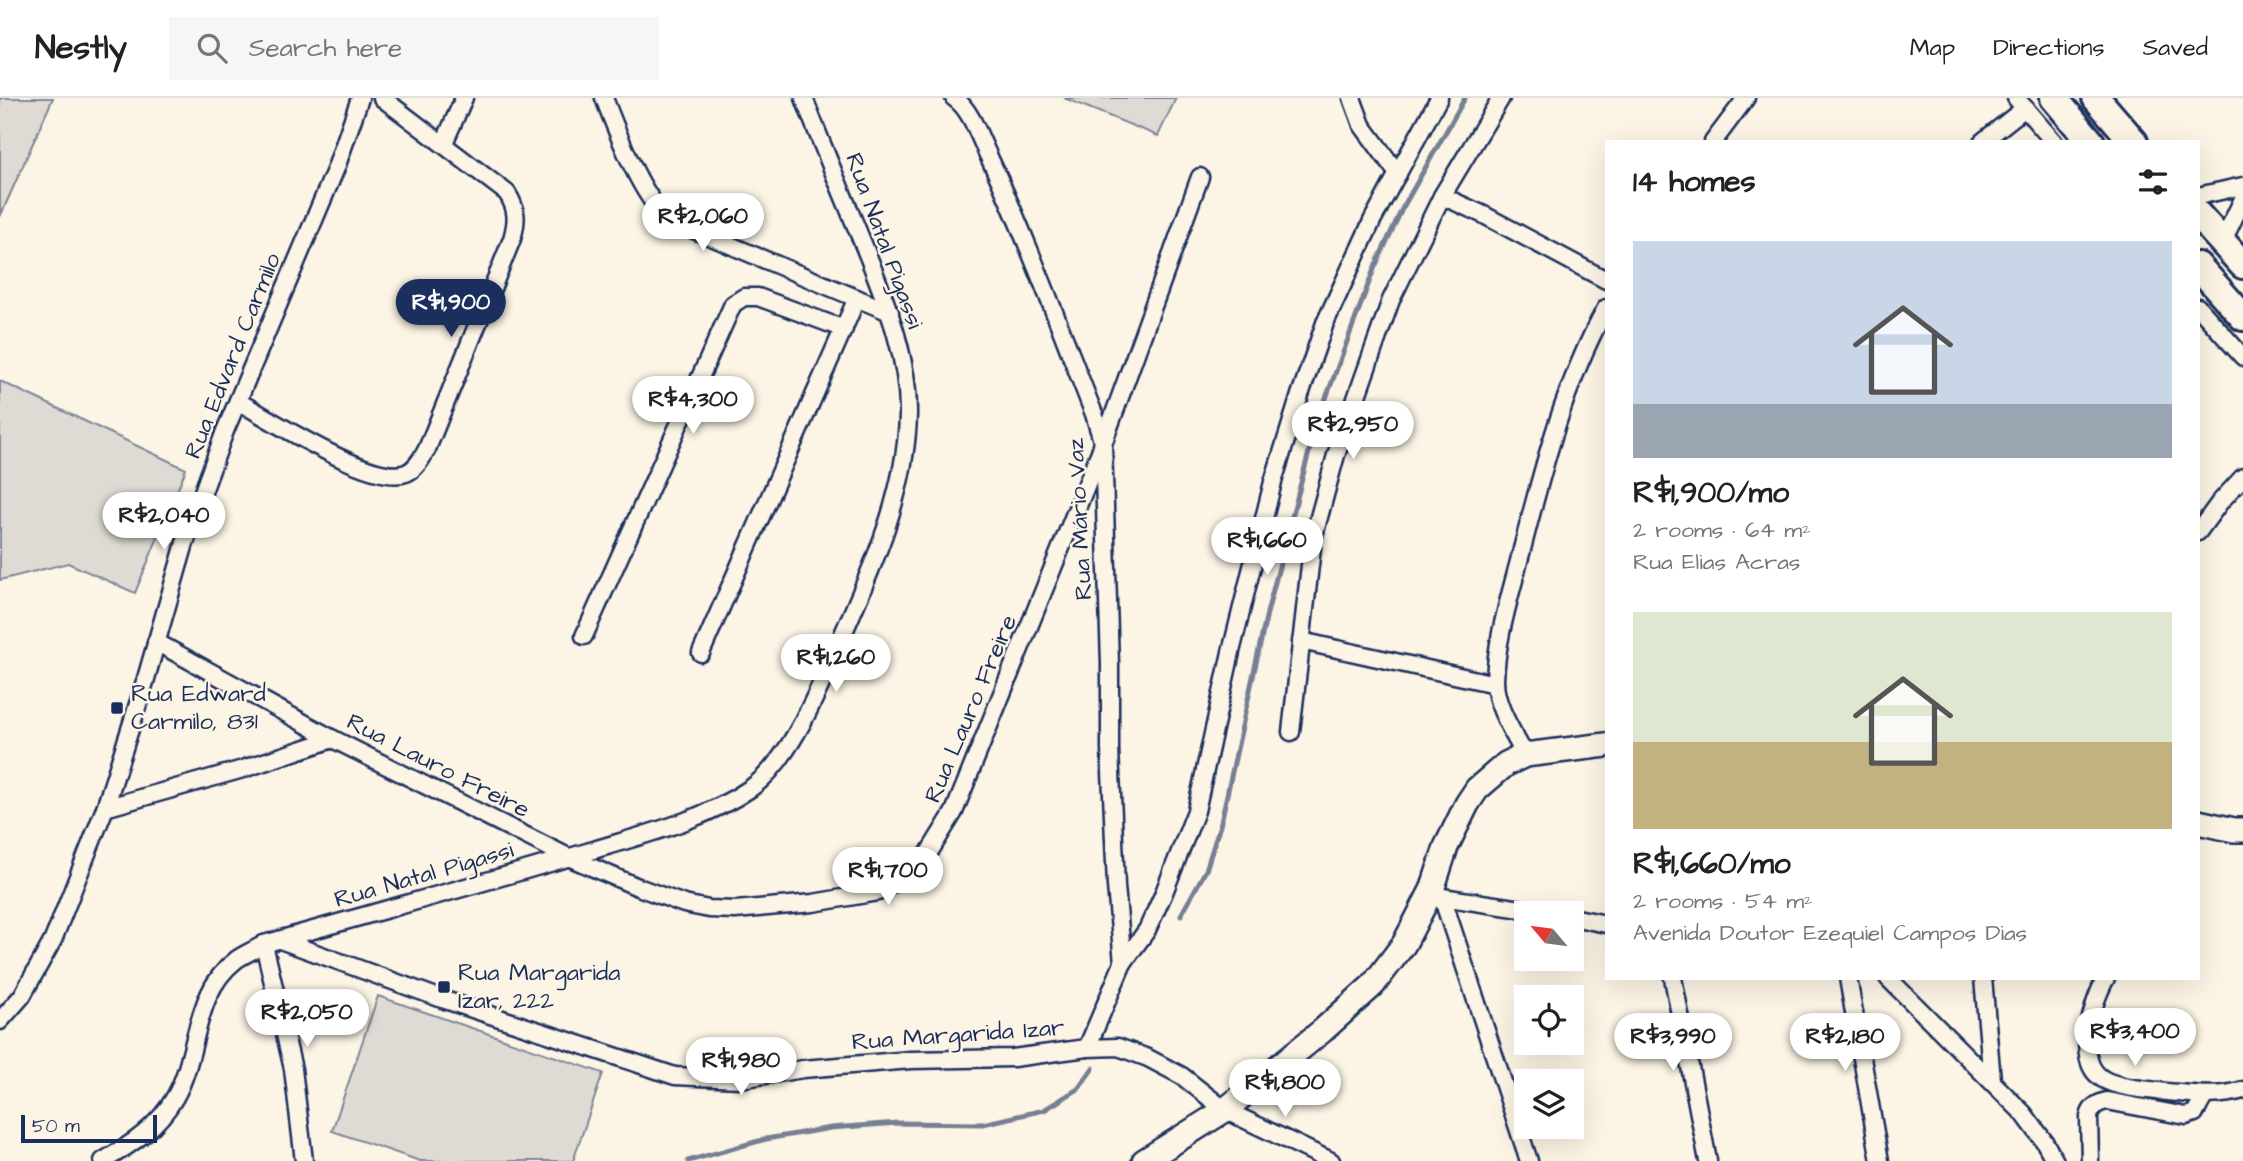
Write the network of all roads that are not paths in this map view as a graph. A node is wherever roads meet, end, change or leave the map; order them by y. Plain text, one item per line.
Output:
1 (360, 98) edge
2 (382, 98) edge
3 (464, 98) edge
4 (604, 98) edge
5 (804, 98) edge
6 (1352, 98) edge
7 (1439, 98) edge
8 (1501, 98) edge
9 (1746, 98) edge
10 (2054, 98) edge
11 (2096, 98) edge
12 (956, 100) edge
13 (2021, 103) edge
14 (1714, 140) edge
15 (1984, 140) edge
16 (2051, 140) edge
17 (2089, 140) edge
18 (2132, 140) edge
19 (444, 143) junction
20 (1398, 174) junction
21 (1200, 177) dead end
22 (2243, 186) edge
23 (1442, 196) junction
24 (2200, 196) edge
25 (2243, 199) edge
26 (2200, 217) edge
27 (2222, 243) junction
28 (2243, 265) edge
29 (2200, 267) edge
30 (1605, 279) edge
31 (858, 298) junction
32 (2200, 309) edge
33 (1605, 310) edge
34 (890, 312) junction
35 (2243, 317) edge
36 (844, 329) junction
37 (2243, 356) edge
38 (239, 402) junction
39 (1103, 444) junction
40 (2243, 477) edge
41 (2200, 529) edge
42 (584, 636) dead end
43 (1301, 641) junction
44 (156, 642) junction
45 (701, 653) dead end
46 (1495, 684) junction
47 (1291, 732) dead end
48 (333, 739) junction
49 (1605, 746) edge
50 (1525, 755) junction
51 (104, 808) junction
52 (2200, 822) edge
53 (2243, 830) edge
54 (568, 857) junction
55 (1437, 894) junction
56 (1514, 907) edge
57 (1584, 919) edge
58 (1605, 924) edge
59 (272, 942) junction
60 (1124, 962) junction
61 (1673, 980) edge
62 (1848, 980) edge
63 (1890, 980) edge
64 (1983, 980) edge
65 (2105, 980) edge
66 (0, 1021) edge
67 (1087, 1048) junction
68 (1992, 1080) junction
69 (2243, 1090) edge
70 (2205, 1095) junction
71 (1224, 1110) junction
72 (103, 1161) edge
73 (304, 1161) edge
74 (1144, 1161) edge
75 (1331, 1161) edge
76 (1529, 1161) edge
77 (1708, 1161) edge
78 (1880, 1161) edge
79 (2055, 1161) edge
80 (2090, 1161) edge

1 - 38 street, Rua Edvard Carmilo
2 - 19 street
3 - 19 street
4 - 31 street
5 - 34 street, Rua Natal Pigassi
6 - 20 street
7 - 20 street
8 - 23 street
9 - 14 street
10 - 17 main road
11 - 18 main road
12 - 39 street, Rua Mário Vaz
13 - 15 street
13 - 16 street
19 - 38 street
20 - 60 street
21 - 39 street, Rua Lauro Freire
22 - 24 street
23 - 30 street
23 - 43 street
25 - 27 street
26 - 27 main road
27 - 28 main road
29 - 35 main road
31 - 34 street
31 - 36 street
32 - 37 street
33 - 46 street
34 - 54 street, Rua Natal Pigassi
36 - 42 street
36 - 45 street
38 - 44 street, Rua Edvard Carmilo
39 - 54 street, Rua Lauro Freire
39 - 60 street, Rua Mário Vaz
40 - 41 street
43 - 46 street
43 - 47 street
44 - 48 street, Rua Lauro Freire
44 - 51 street, Rua Edvard Carmilo
46 - 50 street
48 - 51 street
48 - 54 street, Rua Lauro Freire
49 - 50 street
50 - 55 street
51 - 66 street, Rua Edvard Carmilo
52 - 53 street
54 - 59 street, Rua Natal Pigassi
55 - 56 street
55 - 71 street
55 - 76 street
57 - 58 street
59 - 67 street, Rua Margarida Izar
59 - 72 street, Rua Natal Pigassi
59 - 73 street
60 - 67 street
61 - 77 street
62 - 78 street
63 - 68 street
64 - 68 street
65 - 70 street
67 - 71 street, Rua Margarida Izar
68 - 79 street
69 - 70 street
70 - 80 street
71 - 74 street
71 - 75 street, Rua Margarida Izar

